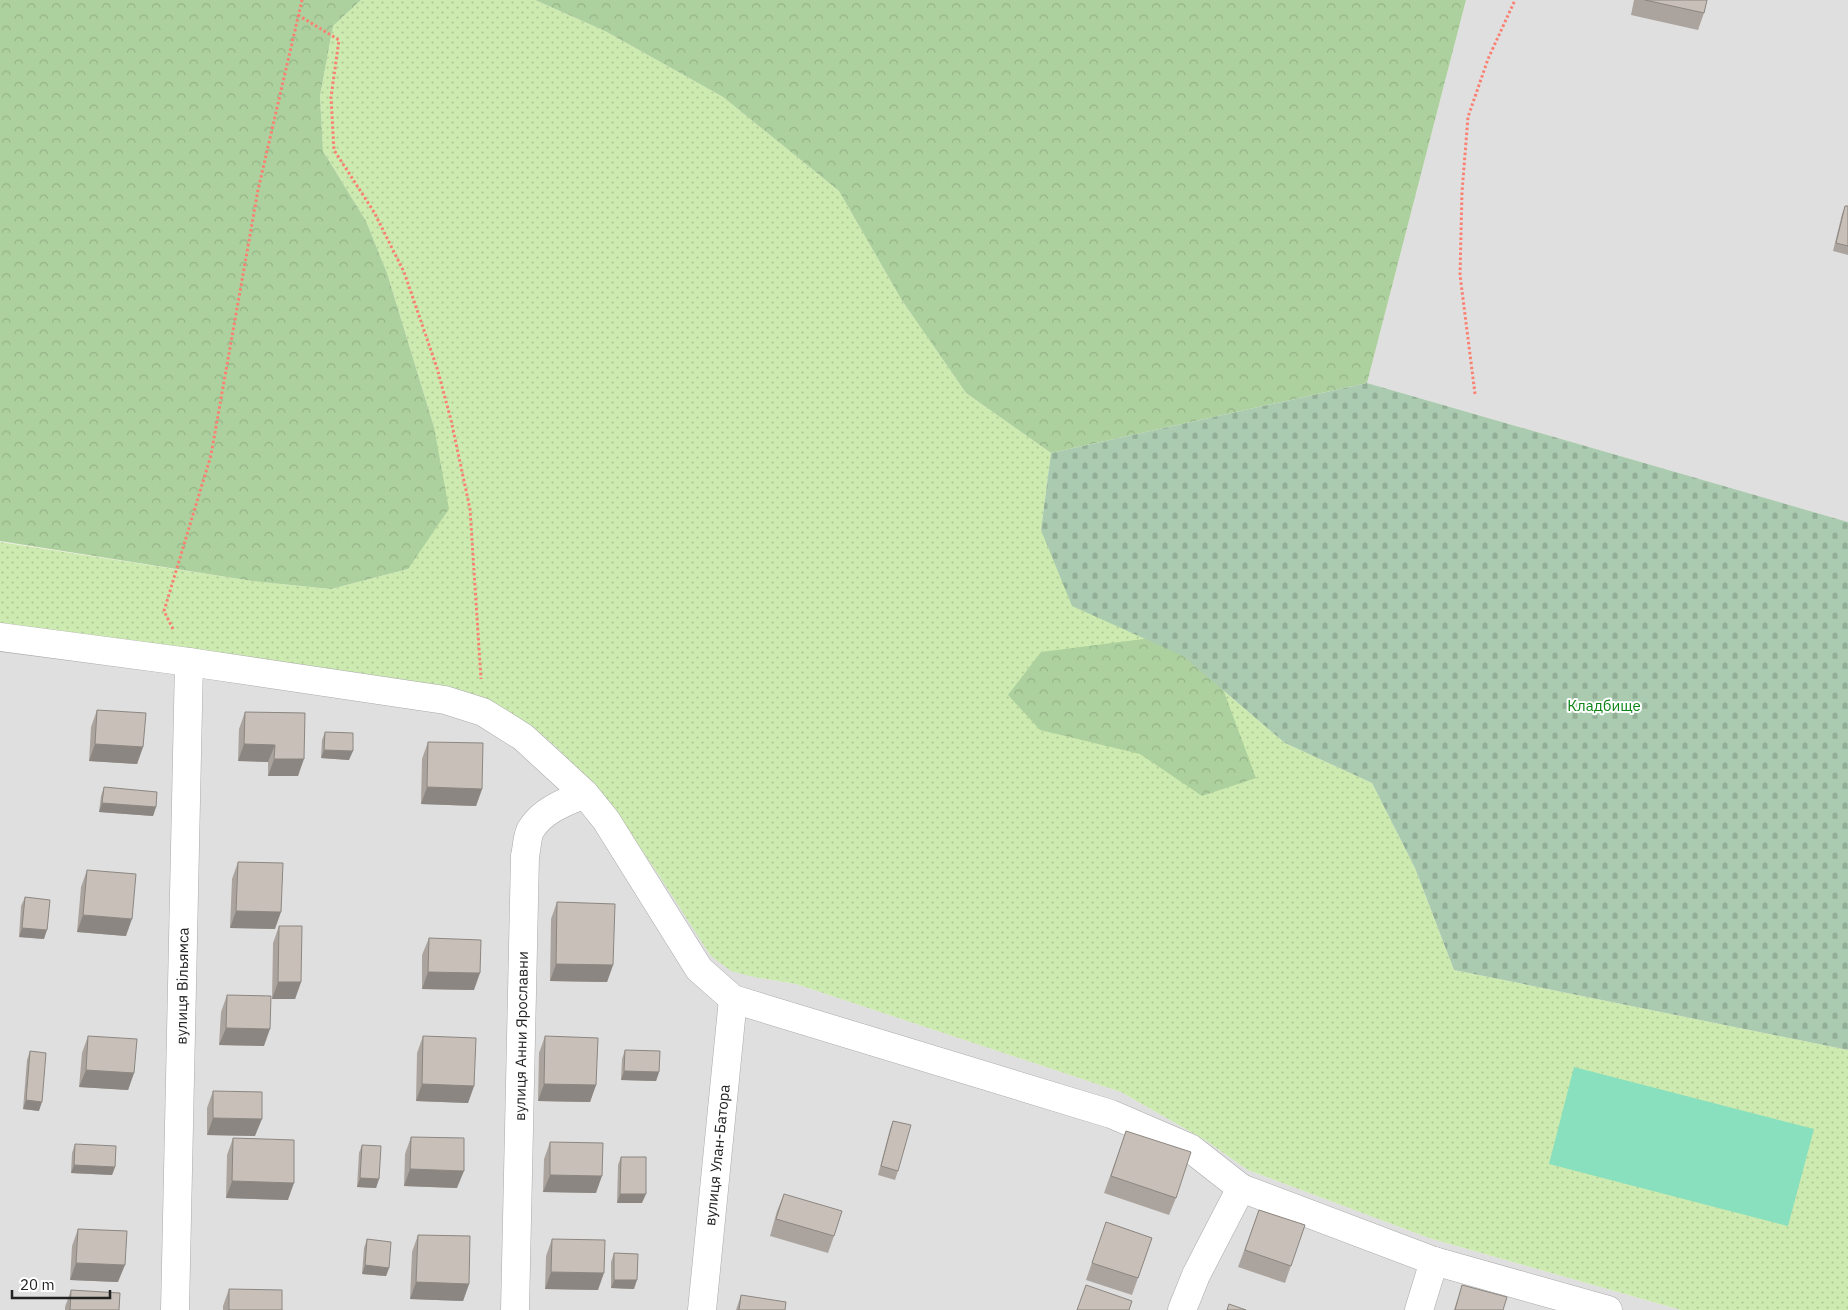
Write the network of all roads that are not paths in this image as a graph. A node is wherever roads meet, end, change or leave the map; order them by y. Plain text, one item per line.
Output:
1 (0, 637) edge
2 (189, 662) junction
3 (585, 794) junction
4 (733, 999) junction
5 (1241, 1188) junction
6 (1434, 1261) junction
7 (175, 1310) edge
8 (515, 1310) edge
9 (702, 1310) edge
10 (1182, 1310) edge
11 (1420, 1310) edge
12 (1608, 1310) edge

1 - 2 street
2 - 3 street
2 - 7 street, вулиця Вільямса
3 - 4 street
3 - 8 street, вулиця Анни Ярославни
4 - 5 street
4 - 9 street, вулиця Улан-Батора
5 - 6 street
5 - 10 street
6 - 11 street
6 - 12 street

